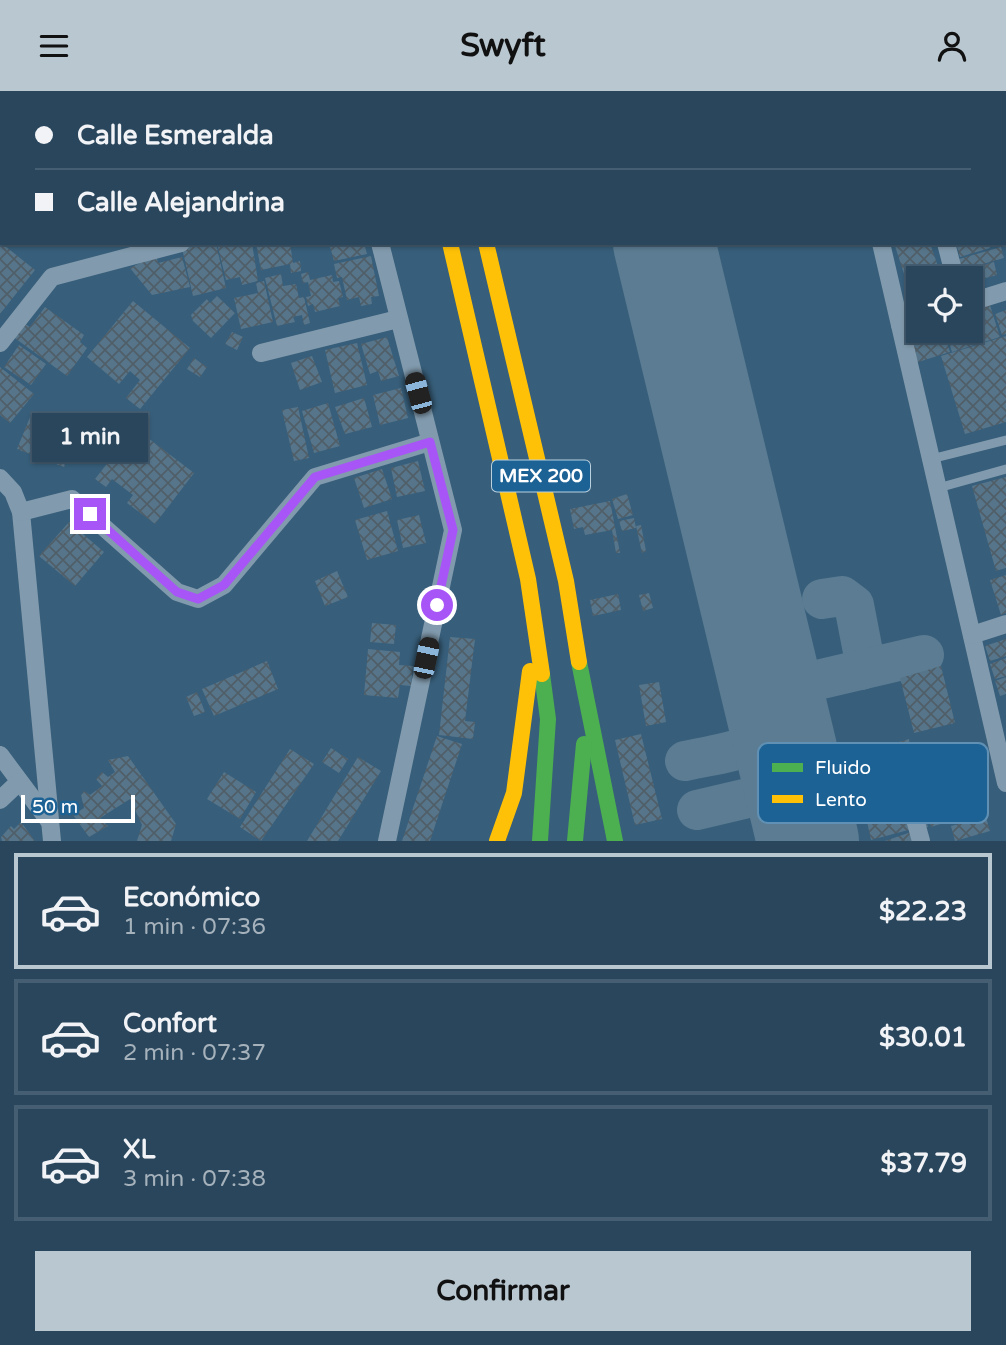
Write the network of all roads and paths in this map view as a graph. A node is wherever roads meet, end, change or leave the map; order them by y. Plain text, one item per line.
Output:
1 (173, 245) edge
2 (380, 245) edge
3 (450, 245) edge
4 (486, 245) edge
5 (881, 245) edge
6 (947, 245) edge
7 (953, 266) edge
8 (1006, 291) edge
9 (983, 298) edge
10 (398, 319) junction
11 (906, 323) edge
12 (900, 325) junction
13 (0, 343) edge
14 (261, 353) dead end
15 (1006, 440) edge
16 (430, 442) junction
17 (931, 459) junction
18 (1006, 469) edge
19 (0, 478) edge
20 (938, 488) junction
21 (21, 512) junction
22 (1006, 624) edge
23 (535, 632) junction
24 (972, 635) junction
25 (587, 711) junction
26 (1000, 731) edge
27 (0, 755) edge
28 (19, 782) junction
29 (1006, 783) edge
30 (0, 800) edge
31 (50, 822) junction
32 (916, 823) edge
33 (52, 841) edge
34 (387, 841) edge
35 (497, 841) edge
36 (540, 841) edge
37 (575, 841) edge
38 (615, 841) edge
39 (921, 841) edge

1 - 13 street
2 - 10 street
3 - 23 highway, MEX 200
4 - 25 highway, MEX 200
5 - 12 street
6 - 7 street
8 - 9 street
10 - 14 street
10 - 16 street
11 - 12 street
12 - 17 street
15 - 17 lane
16 - 21 street
16 - 34 street
17 - 20 street
18 - 20 lane
19 - 21 street
20 - 24 street
21 - 31 street
22 - 24 street
23 - 35 highway, MEX 200
23 - 36 highway, MEX 200
24 - 26 street
25 - 37 highway
25 - 38 highway, MEX 200
26 - 29 street
27 - 28 street
28 - 30 street
28 - 31 street
31 - 33 street
32 - 39 street

